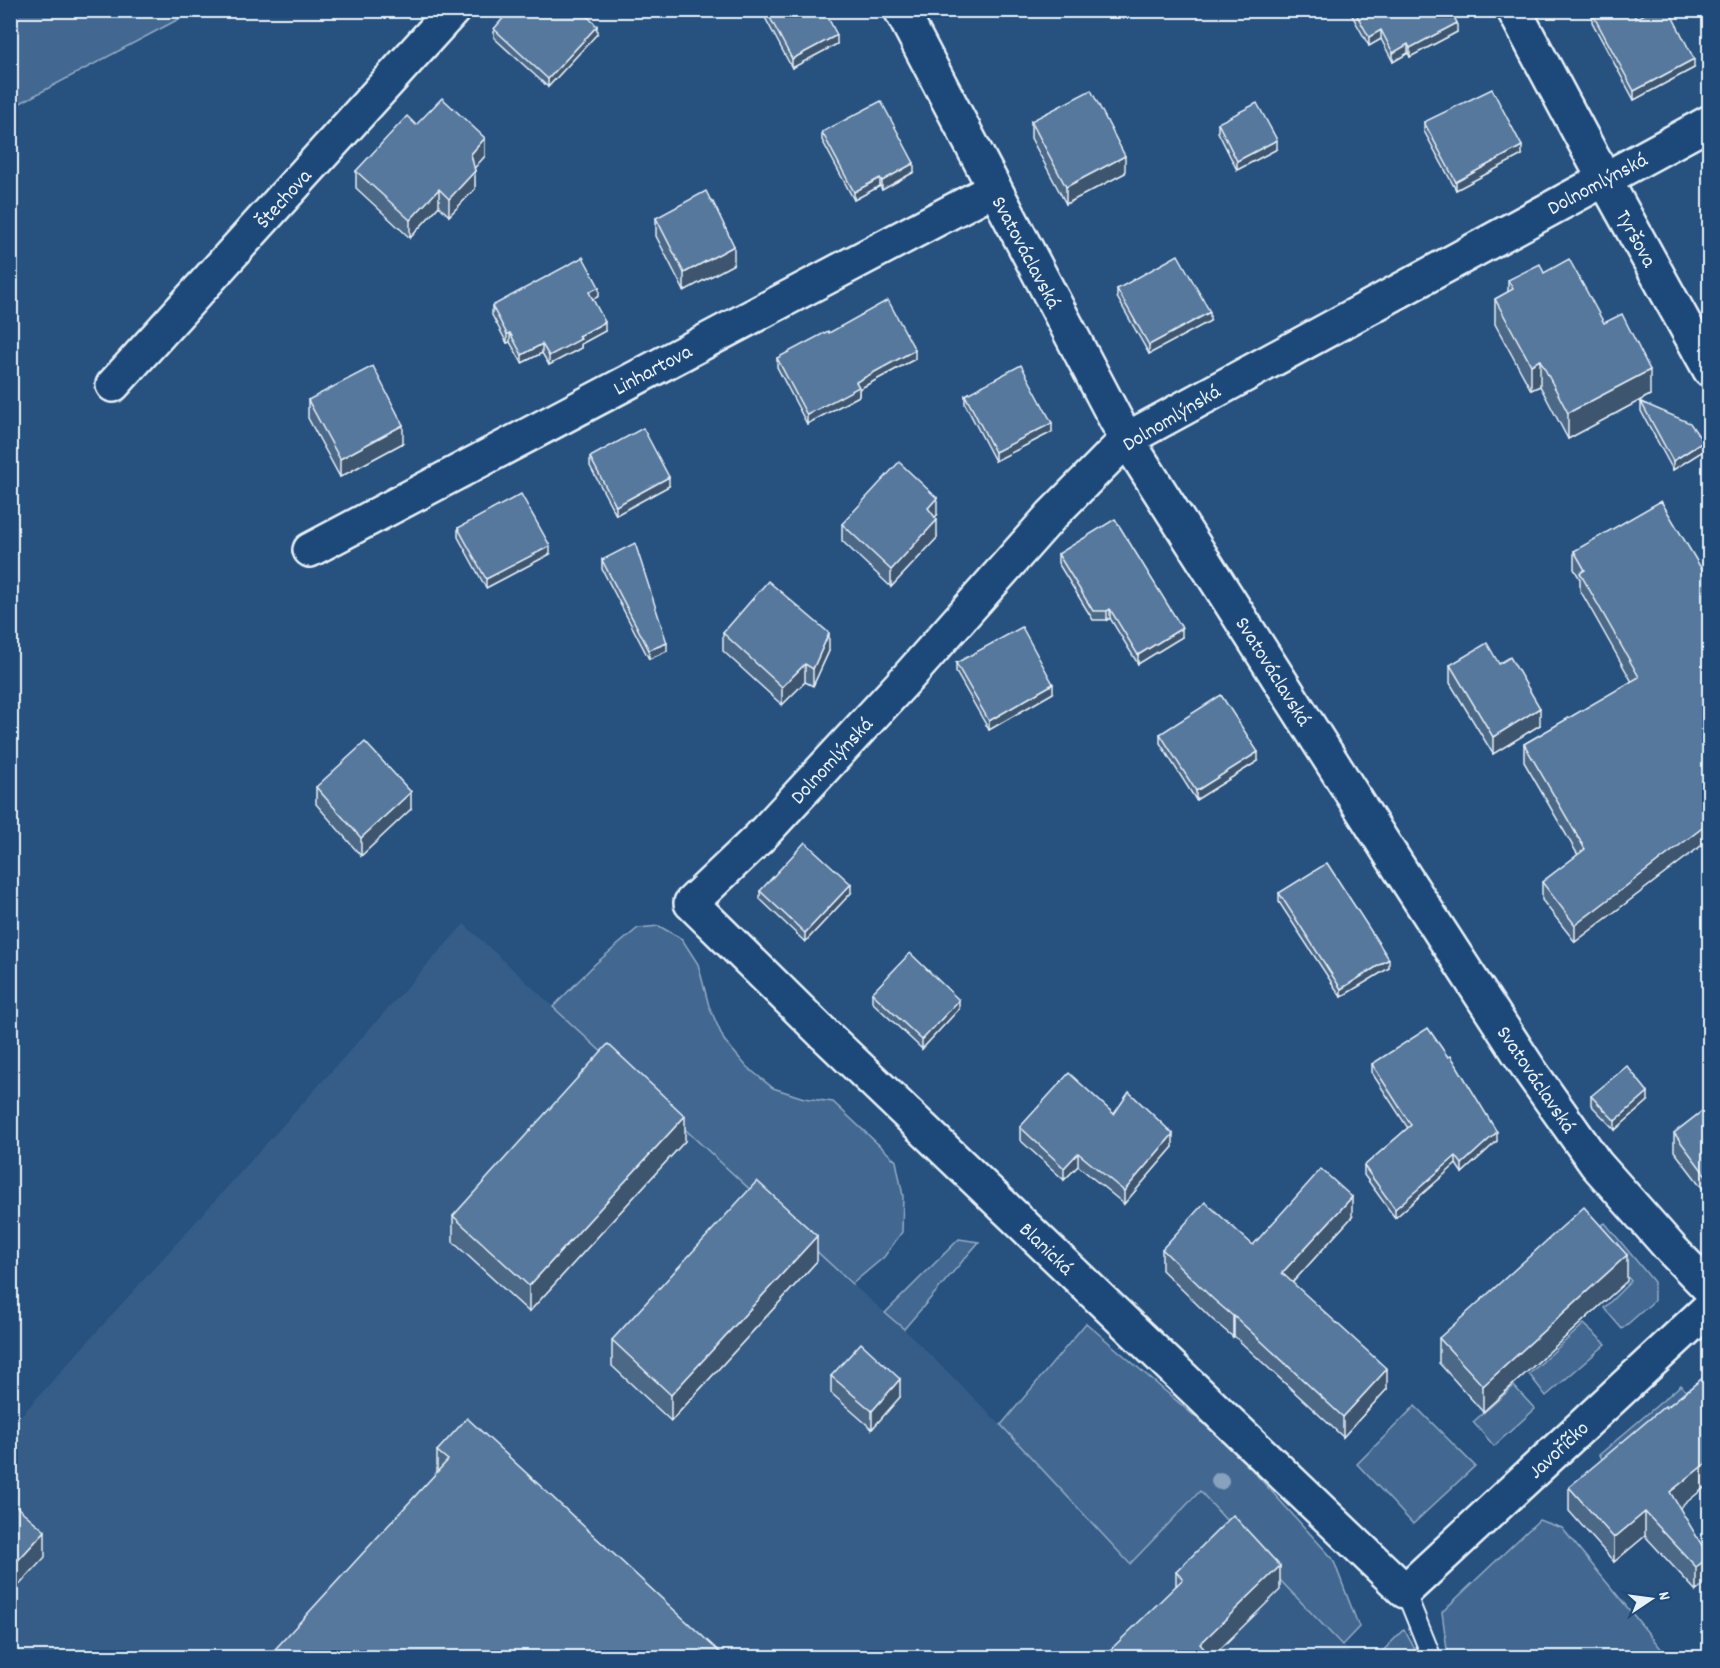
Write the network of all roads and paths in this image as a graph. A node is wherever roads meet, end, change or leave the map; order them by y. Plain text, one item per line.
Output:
1 (453, 10) edge
2 (901, 10) edge
3 (1514, 10) edge
4 (1710, 122) edge
5 (1604, 178) junction
6 (994, 189) junction
7 (1710, 370) edge
8 (113, 385) dead end
9 (1127, 439) junction
10 (310, 550) dead end
11 (691, 903) joint
12 (1710, 1289) edge
13 (1710, 1307) edge
14 (1405, 1591) junction
15 (1432, 1658) edge

1 - 8 street, Štechova
2 - 6 street, Svatováclavská
3 - 5 street, Tyršova
4 - 5 street, Dolnomlýnská
5 - 7 street, Tyršova
5 - 9 street, Dolnomlýnská
6 - 9 street, Svatováclavská
6 - 10 street, Linhartova
9 - 11 street, Dolnomlýnská
9 - 12 street, Svatováclavská
11 - 14 street, Blanická
13 - 14 street, Javoříčko
14 - 15 lane

